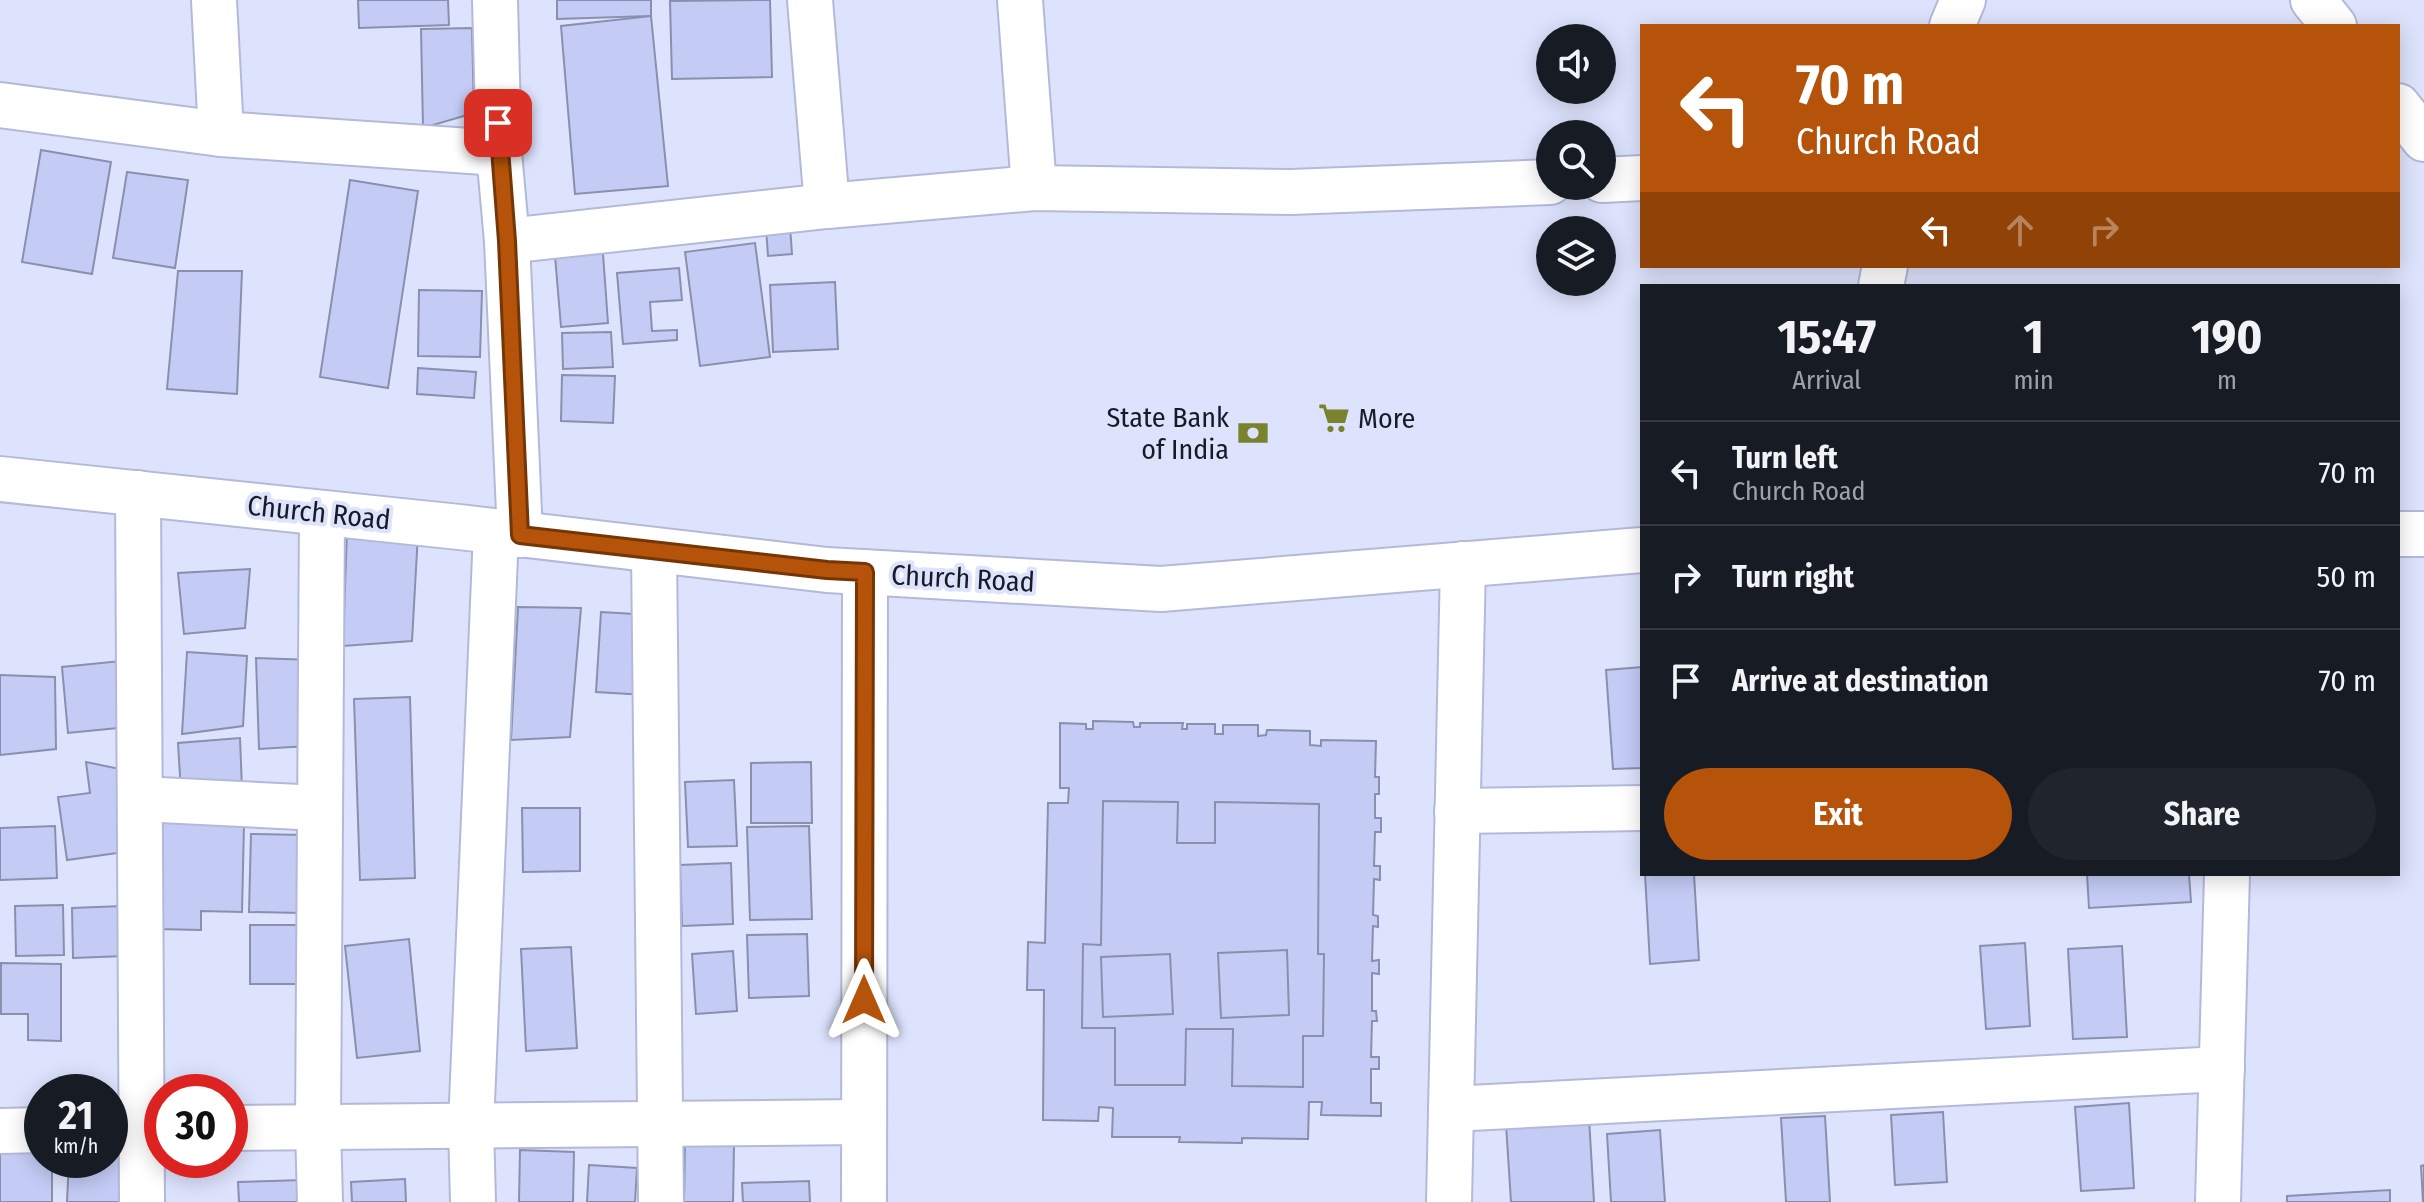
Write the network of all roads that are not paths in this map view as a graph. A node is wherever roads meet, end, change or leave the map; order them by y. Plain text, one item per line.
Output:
1 (214, 0) edge
2 (495, 0) edge
3 (810, 0) edge
4 (1020, 0) edge
5 (2313, 0) edge
6 (2332, 24) edge
7 (0, 105) edge
8 (2400, 109) edge
9 (221, 134) junction
10 (2424, 139) edge
11 (499, 153) junction
12 (1640, 178) edge
13 (1616, 179) edge
14 (1536, 183) edge
15 (1034, 188) junction
16 (827, 206) junction
17 (507, 241) junction
18 (0, 479) edge
19 (138, 493) junction
20 (322, 513) junction
21 (508, 533) junction
22 (2400, 534) edge
23 (2424, 534) edge
24 (654, 550) junction
25 (1640, 550) edge
26 (1463, 564) junction
27 (865, 572) junction
28 (140, 799) junction
29 (320, 808) junction
30 (1640, 808) edge
31 (1457, 811) junction
32 (2227, 876) edge
33 (2222, 1069) junction
34 (1451, 1109) junction
35 (864, 1122) junction
36 (660, 1123) junction
37 (471, 1126) junction
38 (318, 1127) junction
39 (248, 1128) edge
40 (138, 1129) edge
41 (24, 1130) edge
42 (0, 1131) edge
43 (142, 1202) edge
44 (320, 1202) edge
45 (473, 1202) edge
46 (661, 1202) edge
47 (864, 1202) edge
48 (1449, 1202) edge
49 (2218, 1202) edge

1 - 9 street
2 - 11 street
3 - 16 street
4 - 15 street
5 - 6 street
7 - 9 street
8 - 10 street
9 - 11 street
11 - 17 street
12 - 13 street
14 - 15 street
15 - 16 street
16 - 17 street
17 - 21 street
18 - 19 street, Church Road
19 - 20 street, Church Road
19 - 28 street
20 - 21 street, Church Road
20 - 29 street
21 - 24 street, Church Road
21 - 37 street
22 - 23 street
24 - 27 street, Church Road
24 - 36 street
25 - 26 street, Church Road
26 - 27 street, Church Road
26 - 31 street
27 - 35 street
28 - 29 street
28 - 40 street
29 - 38 street
30 - 31 street
31 - 34 street
32 - 33 street
33 - 34 street
33 - 49 street
34 - 48 street
35 - 36 street
35 - 47 street
36 - 37 street
36 - 46 street
37 - 38 street
37 - 45 street
38 - 39 street
38 - 44 street
40 - 43 street
41 - 42 street

